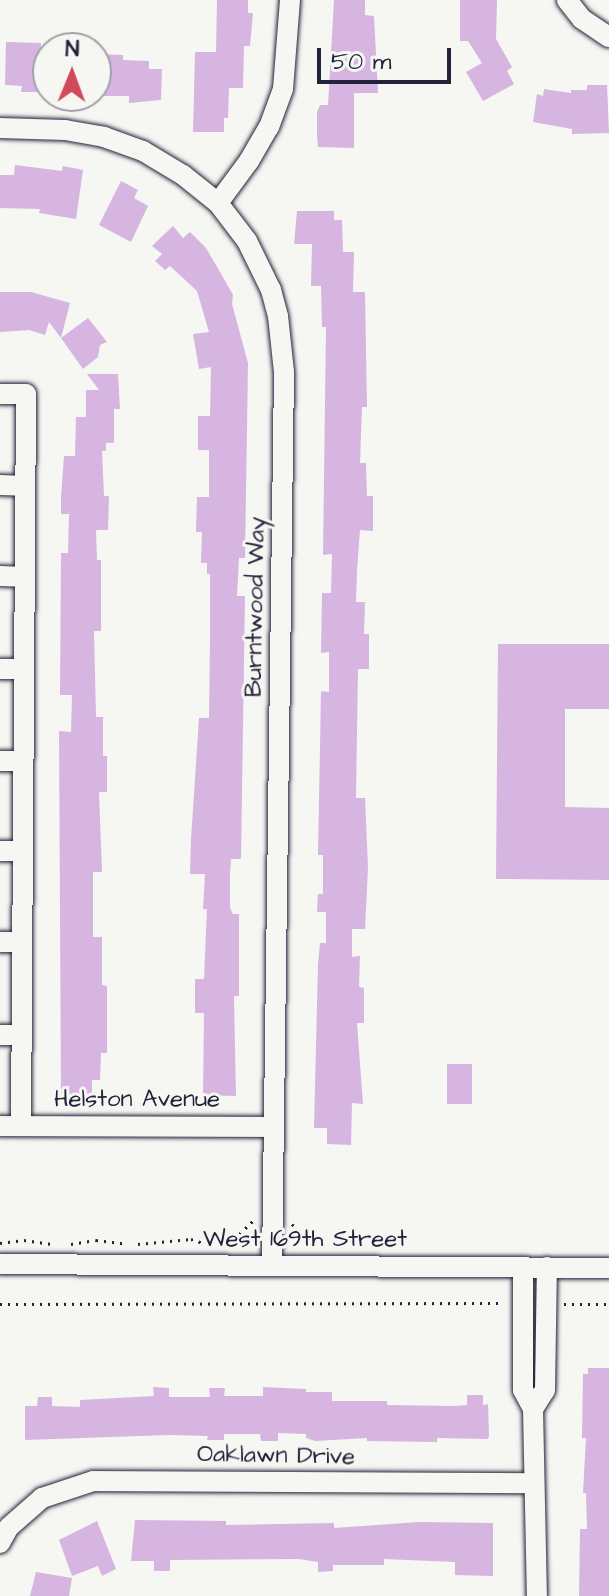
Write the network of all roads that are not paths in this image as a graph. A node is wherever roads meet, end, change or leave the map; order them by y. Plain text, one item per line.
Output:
1 (290, 0) edge
2 (567, 0) edge
3 (609, 37) edge
4 (0, 128) edge
5 (218, 203) junction
6 (0, 394) edge
7 (0, 485) edge
8 (25, 486) junction
9 (0, 576) edge
10 (25, 577) junction
11 (0, 669) edge
12 (24, 669) junction
13 (0, 761) edge
14 (23, 761) junction
15 (0, 851) edge
16 (23, 851) junction
17 (0, 942) edge
18 (22, 942) junction
19 (0, 1035) edge
20 (22, 1035) junction
21 (0, 1126) edge
22 (21, 1126) junction
23 (274, 1127) junction
24 (0, 1264) edge
25 (272, 1266) junction
26 (523, 1267) junction
27 (547, 1267) junction
28 (609, 1268) edge
29 (533, 1409) junction
30 (534, 1483) junction
31 (0, 1543) edge
32 (537, 1596) edge

1 - 5 street
2 - 3 street
4 - 5 street, Burntwood Way
5 - 23 street, Burntwood Way
6 - 8 street
7 - 8 street
8 - 10 street
9 - 10 street
10 - 12 street
11 - 12 street
12 - 14 street
13 - 14 street
14 - 16 street
15 - 16 street
16 - 18 street
17 - 18 street
18 - 20 street
19 - 20 street
20 - 22 street
21 - 22 street, Helston Avenue
22 - 23 street, Helston Avenue
23 - 25 street, Burntwood Way
24 - 25 street, West 169th Street
25 - 26 street, West 169th Street
26 - 27 street, West 169th Street
26 - 29 street
27 - 28 street, West 169th Street
27 - 29 street
29 - 30 street
30 - 31 street, Oaklawn Drive
30 - 32 street

